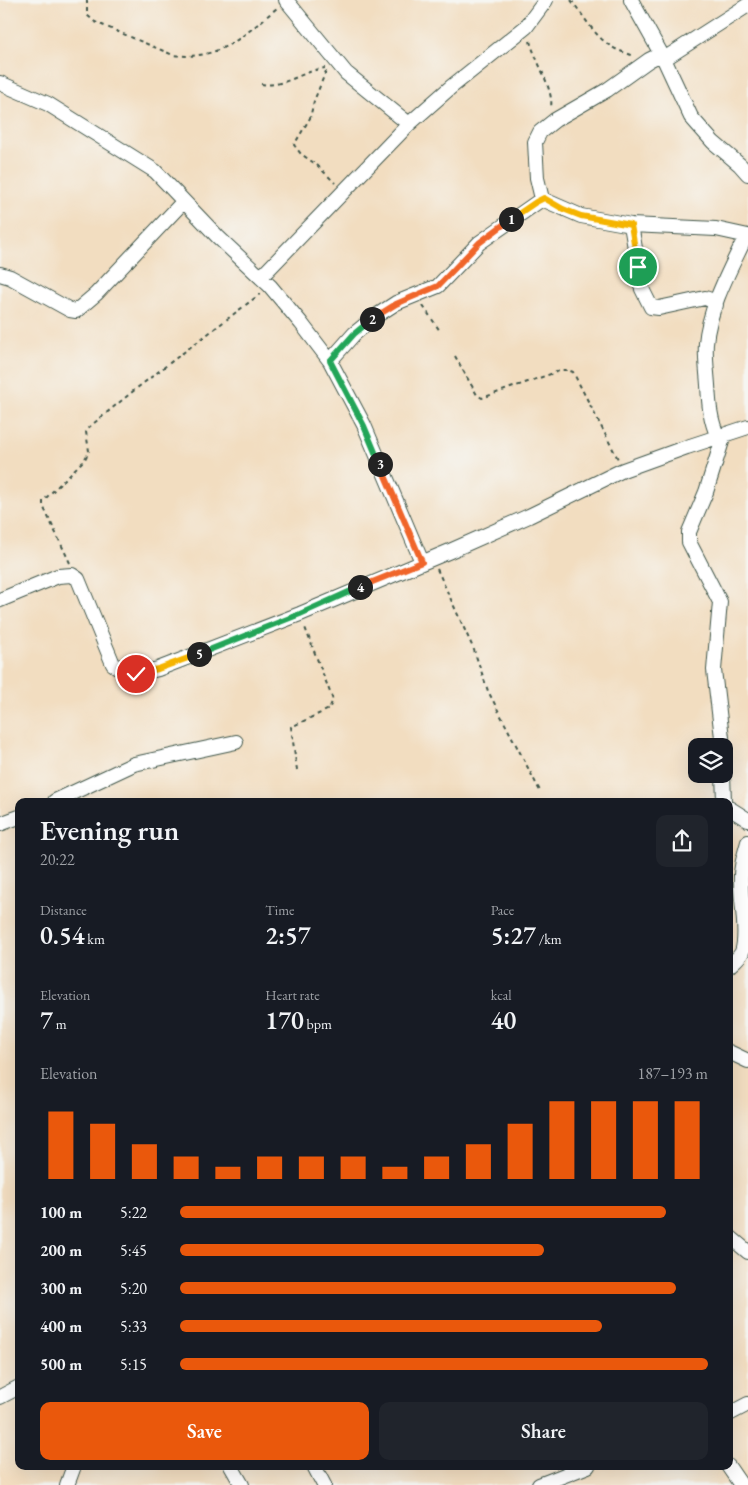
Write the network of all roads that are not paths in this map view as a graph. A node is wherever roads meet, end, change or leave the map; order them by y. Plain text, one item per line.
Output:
1 (287, 0) edge
2 (546, 0) edge
3 (631, 0) edge
4 (748, 5) edge
5 (658, 57) junction
6 (0, 84) edge
7 (409, 124) junction
8 (748, 174) edge
9 (542, 199) junction
10 (183, 202) junction
11 (631, 225) junction
12 (747, 236) edge
13 (0, 274) edge
14 (265, 282) junction
15 (716, 305) junction
16 (330, 361) junction
17 (748, 427) edge
18 (721, 436) junction
19 (427, 560) junction
20 (0, 600) edge
21 (722, 738) edge
22 (236, 742) dead end
23 (723, 783) edge
24 (61, 798) edge
25 (724, 798) edge
26 (733, 811) edge
27 (15, 818) edge
28 (748, 820) edge
29 (0, 824) edge
30 (748, 842) edge
31 (733, 962) edge
32 (733, 1054) edge
33 (748, 1061) edge
34 (733, 1239) edge
35 (748, 1252) edge
36 (15, 1389) edge
37 (0, 1396) edge
38 (748, 1404) edge
39 (733, 1412) edge
40 (73, 1470) edge
41 (233, 1470) edge
42 (316, 1470) edge
43 (578, 1470) edge
44 (731, 1470) edge
45 (67, 1485) edge
46 (242, 1485) edge
47 (324, 1485) edge
48 (539, 1485) edge
49 (741, 1485) edge

1 - 7 street
2 - 7 street
3 - 5 street
4 - 5 street
5 - 8 street
5 - 9 street
6 - 10 street
7 - 14 street
9 - 11 street
9 - 16 street
10 - 13 street
10 - 14 street
11 - 12 street
11 - 15 street
12 - 15 street
14 - 16 street
15 - 18 street
16 - 19 street
17 - 18 street
18 - 19 street
18 - 21 street
19 - 20 street
22 - 24 street
23 - 25 street
26 - 28 street
27 - 29 street
30 - 31 street
32 - 33 street
34 - 35 street
36 - 37 street
38 - 39 street
40 - 45 street
41 - 46 street
42 - 47 street
43 - 48 street
44 - 49 street

